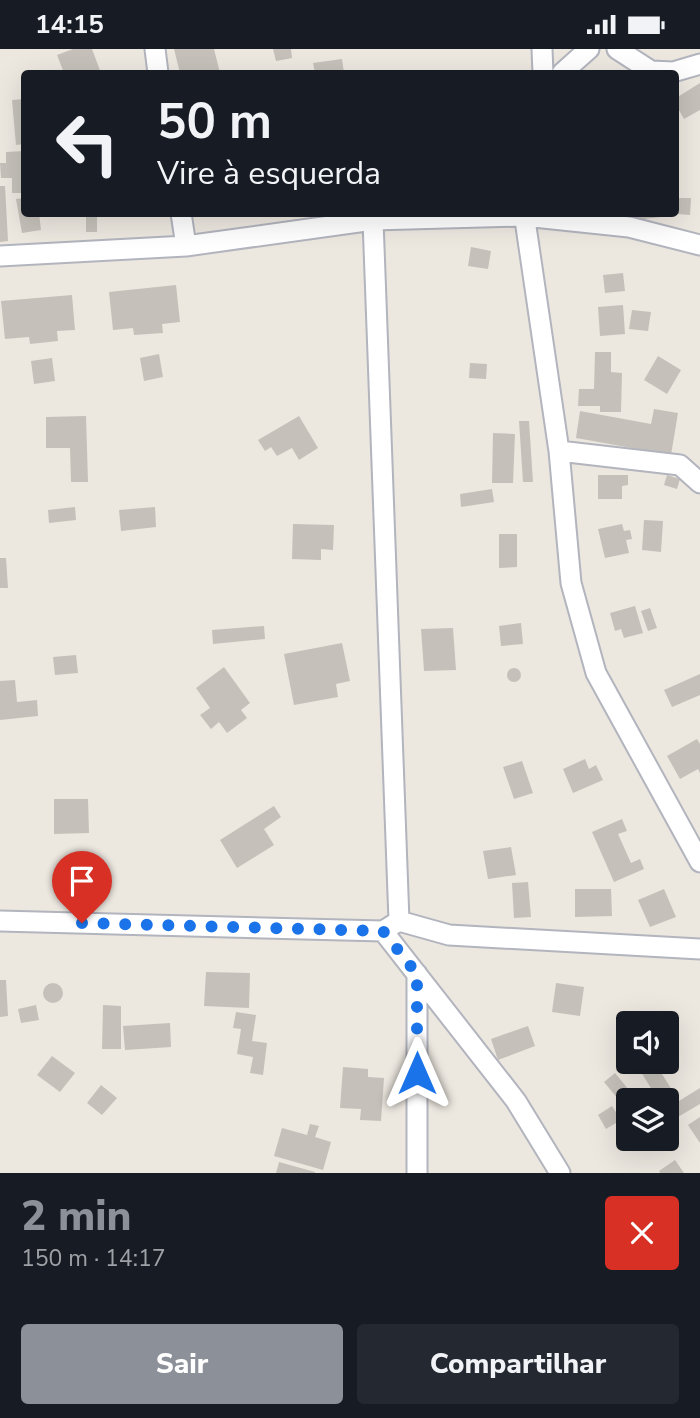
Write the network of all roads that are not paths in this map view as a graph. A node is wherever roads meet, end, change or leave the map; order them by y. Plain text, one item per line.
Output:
1 (155, 49) edge
2 (542, 49) edge
3 (590, 49) edge
4 (617, 49) edge
5 (700, 64) edge
6 (158, 70) edge
7 (543, 70) edge
8 (566, 70) edge
9 (649, 70) edge
10 (679, 70) edge
11 (182, 217) edge
12 (464, 217) edge
13 (524, 217) edge
14 (542, 217) edge
15 (373, 220) junction
16 (700, 245) edge
17 (186, 246) junction
18 (0, 256) edge
19 (559, 451) junction
20 (700, 483) edge
21 (700, 862) edge
22 (0, 921) edge
23 (391, 926) junction
24 (700, 949) edge
25 (417, 974) junction
26 (417, 1173) edge
27 (559, 1173) edge

1 - 6 street
2 - 7 street
3 - 8 street
4 - 9 street
5 - 10 street
11 - 17 street
12 - 15 street
13 - 19 street
14 - 16 street
15 - 17 street
15 - 23 street
17 - 18 street
19 - 20 street
19 - 21 street
22 - 23 street
23 - 24 street
23 - 25 street
25 - 26 street
25 - 27 street

